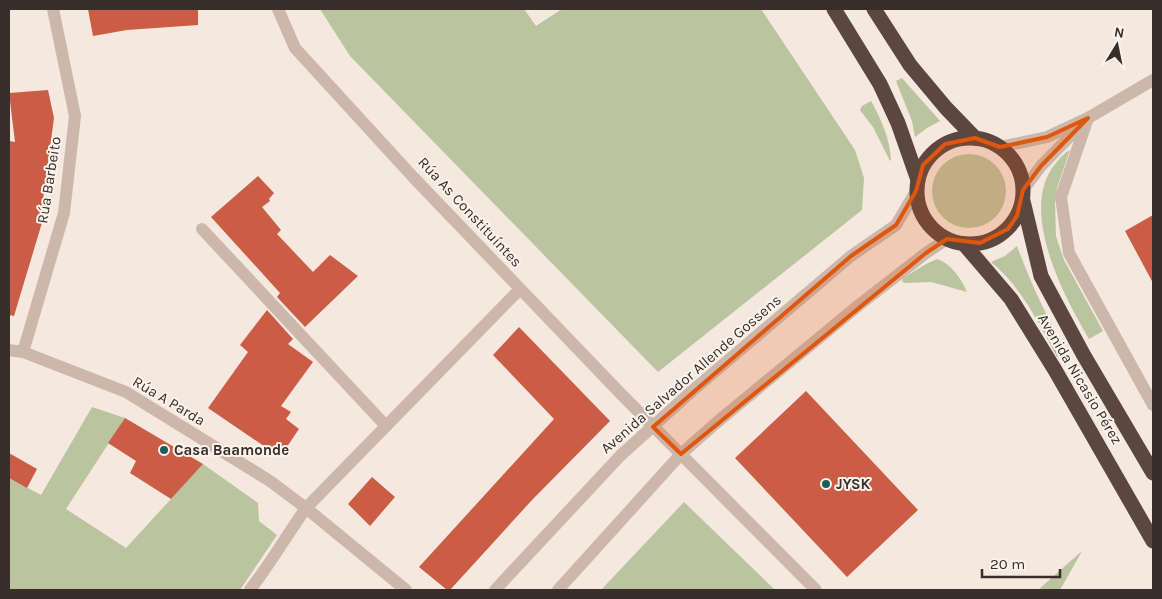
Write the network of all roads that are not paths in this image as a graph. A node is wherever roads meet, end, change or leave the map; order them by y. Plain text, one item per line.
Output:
1 (53, 9) edge
2 (278, 9) edge
3 (834, 9) edge
4 (874, 9) edge
5 (1153, 80) edge
6 (1088, 118) junction
7 (975, 138) junction
8 (1000, 147) junction
9 (917, 185) junction
10 (1023, 196) junction
11 (202, 229) dead end
12 (946, 239) junction
13 (964, 244) junction
14 (520, 289) junction
15 (9, 350) edge
16 (22, 352) junction
17 (1153, 405) edge
18 (386, 426) junction
19 (653, 426) junction
20 (681, 454) junction
21 (1153, 473) edge
22 (306, 508) junction
23 (1153, 540) edge
24 (250, 590) edge
25 (406, 590) edge
26 (495, 590) edge
27 (558, 590) edge
28 (816, 590) edge

1 - 16 street, Rúa Barbeito
2 - 14 street, Rúa As Constituíntes
3 - 9 highway
4 - 7 highway
5 - 6 street
6 - 8 street
6 - 10 street
6 - 17 street
7 - 8 highway
7 - 9 highway
8 - 10 highway
9 - 12 highway
9 - 19 street, Avenida Salvador Allende Gossens
10 - 13 highway
10 - 21 highway, Avenida Nicasio Pérez
11 - 18 street
12 - 13 highway
12 - 20 street
13 - 23 highway, Avenida Nicasio Pérez
14 - 18 street
14 - 19 street, Rúa As Constituíntes
15 - 16 street, Rúa A Parda
16 - 22 street, Rúa A Parda
18 - 22 street
19 - 20 street, Rúa As Constituíntes
19 - 26 street, Avenida Salvador Allende Gossens
20 - 27 street
20 - 28 street, Rúa As Constituíntes
22 - 24 street
22 - 25 street, Rúa A Parda

